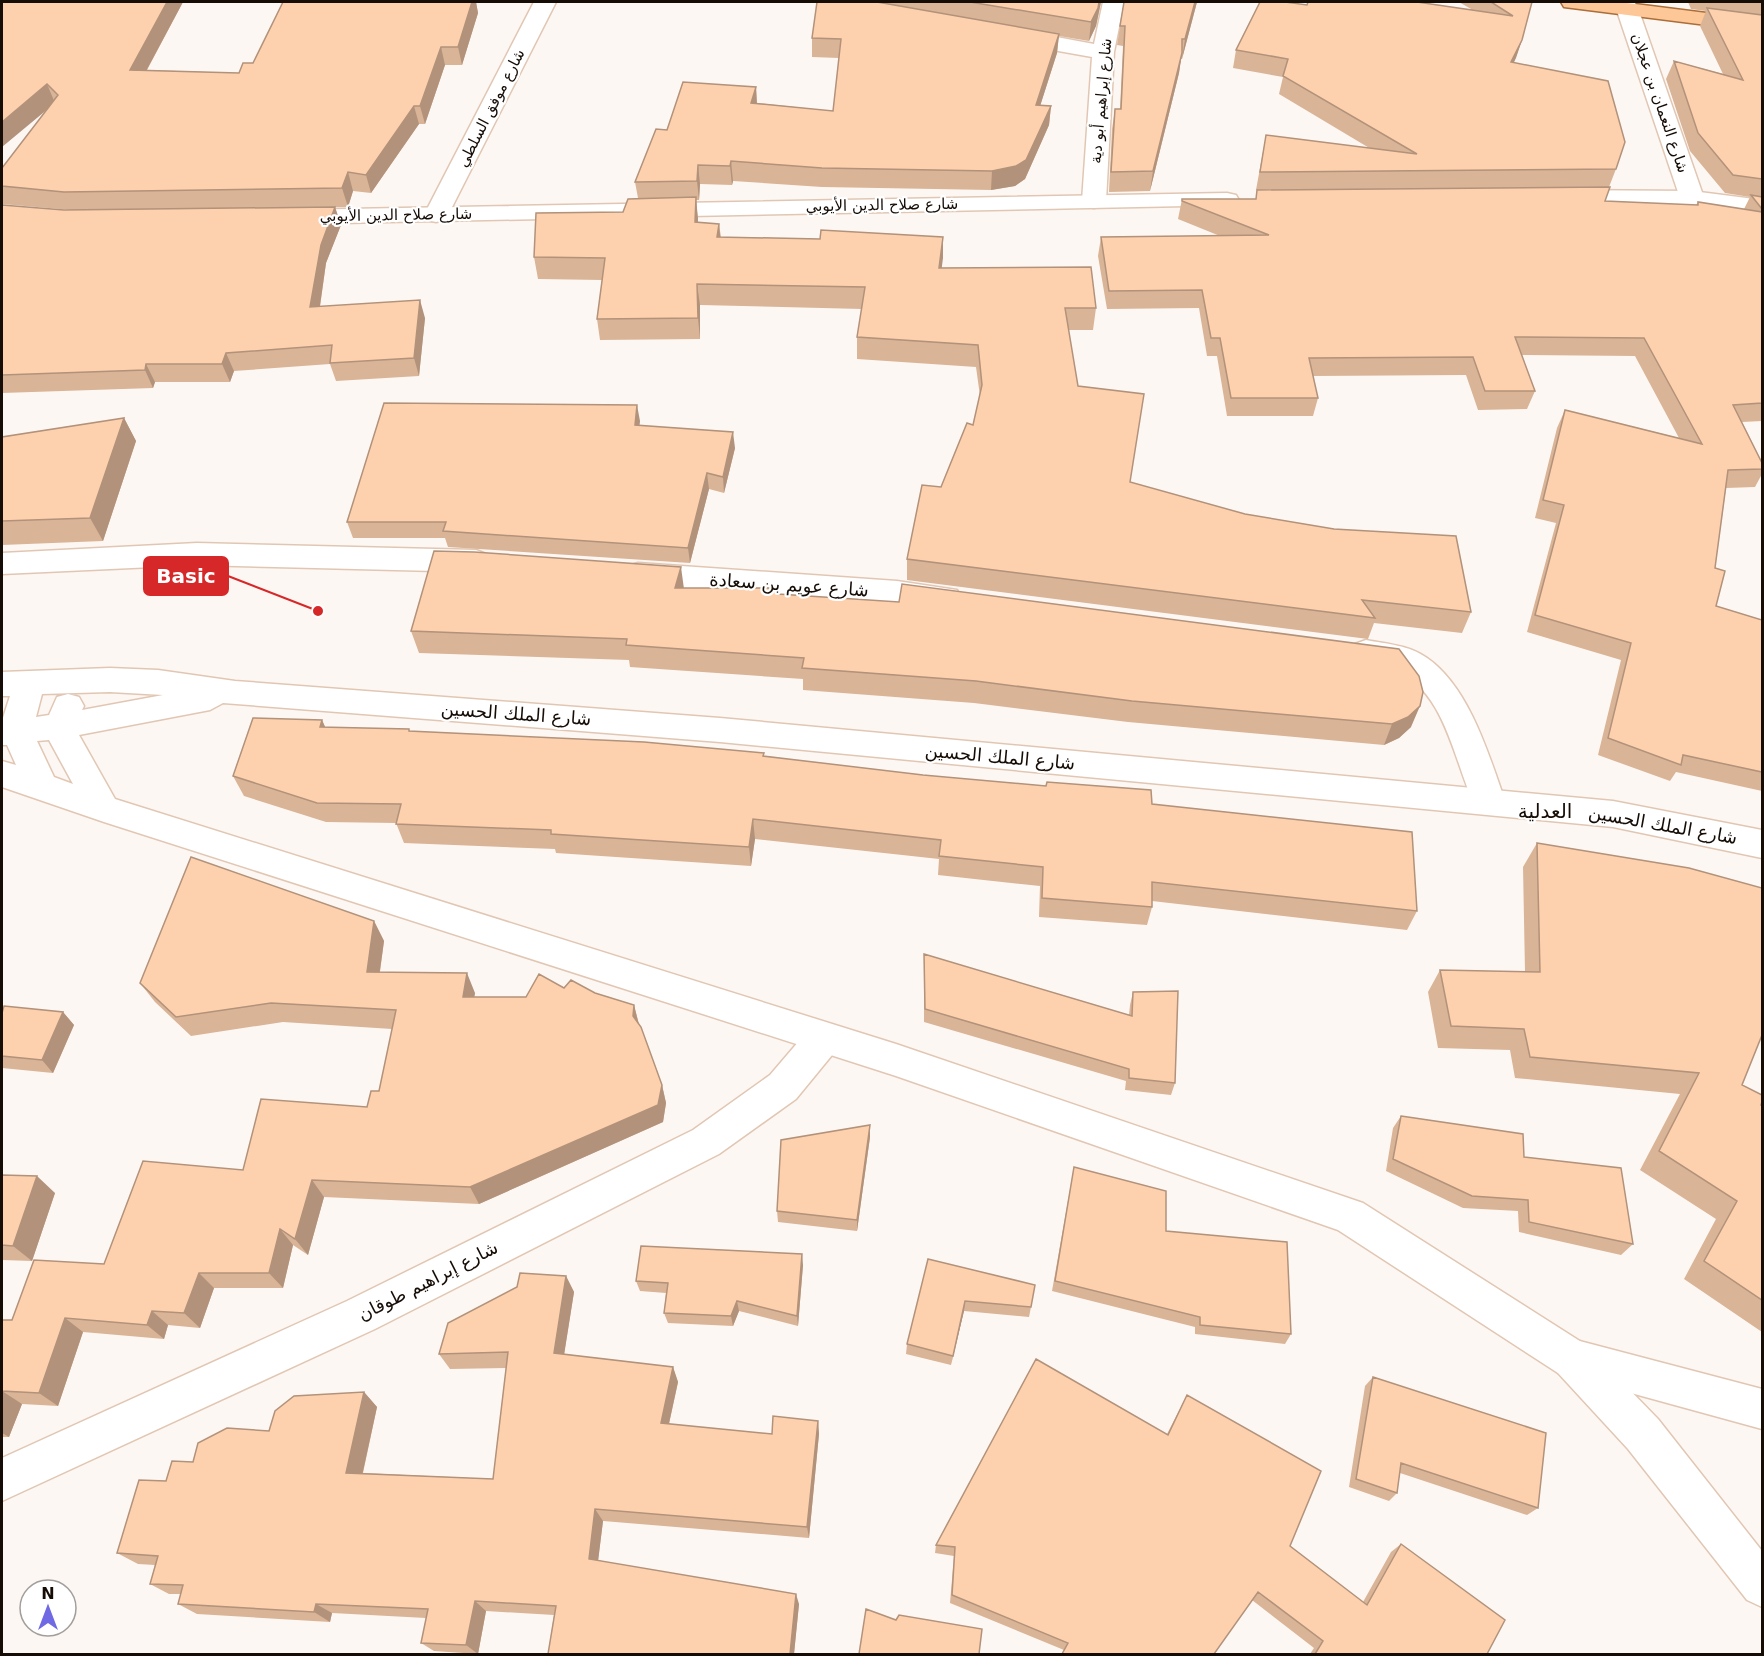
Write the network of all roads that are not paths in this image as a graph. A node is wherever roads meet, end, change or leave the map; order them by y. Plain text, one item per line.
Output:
1 (546, 2) edge
2 (1113, 2) edge
3 (1572, 2) edge
4 (1627, 8) junction
5 (1762, 26) edge
6 (998, 33) edge
7 (1103, 52) junction
8 (1543, 197) edge
9 (1692, 198) junction
10 (1248, 199) edge
11 (1094, 201) junction
12 (1762, 207) edge
13 (436, 215) junction
14 (272, 217) edge
15 (503, 563) edge
16 (2, 564) edge
17 (609, 572) edge
18 (979, 603) edge
19 (1344, 650) edge
20 (76, 682) junction
21 (15, 684) edge
22 (235, 693) junction
23 (61, 726) junction
24 (9, 732) edge
25 (2, 774) edge
26 (42, 786) junction
27 (1489, 801) junction
28 (104, 809) junction
29 (1762, 844) edge
30 (824, 1038) junction
31 (1572, 1359) junction
32 (1762, 1409) edge
33 (2, 1480) edge
34 (1762, 1585) edge

1 - 13 street, شارع موفق السلطي
2 - 7 street, شارع إبراهيم أبو دية
3 - 4 main road
4 - 5 main road
4 - 9 street, شارع النعمان بن عجلان
6 - 7 street
7 - 11 street, شارع إبراهيم أبو دية
8 - 9 street
9 - 12 street
10 - 11 street, شارع صلاح الدين الأيوبي
11 - 13 street, شارع صلاح الدين الأيوبي
13 - 14 street, شارع صلاح الدين الأيوبي
15 - 16 street
17 - 18 street, شارع عويم بن سعادة
19 - 27 street
20 - 21 street, شارع الملك الحسين
20 - 22 street, شارع الملك الحسين
20 - 23 street
21 - 24 street
22 - 23 street, شارع الملك الحسين
22 - 27 street, شارع الملك الحسين
23 - 24 street, شارع الملك الحسين
23 - 28 street
24 - 26 street
25 - 26 street
26 - 28 street
27 - 29 street, شارع الملك الحسين
28 - 30 street
30 - 31 street
30 - 33 street, شارع إبراهيم طوقان
31 - 32 street
31 - 34 street

